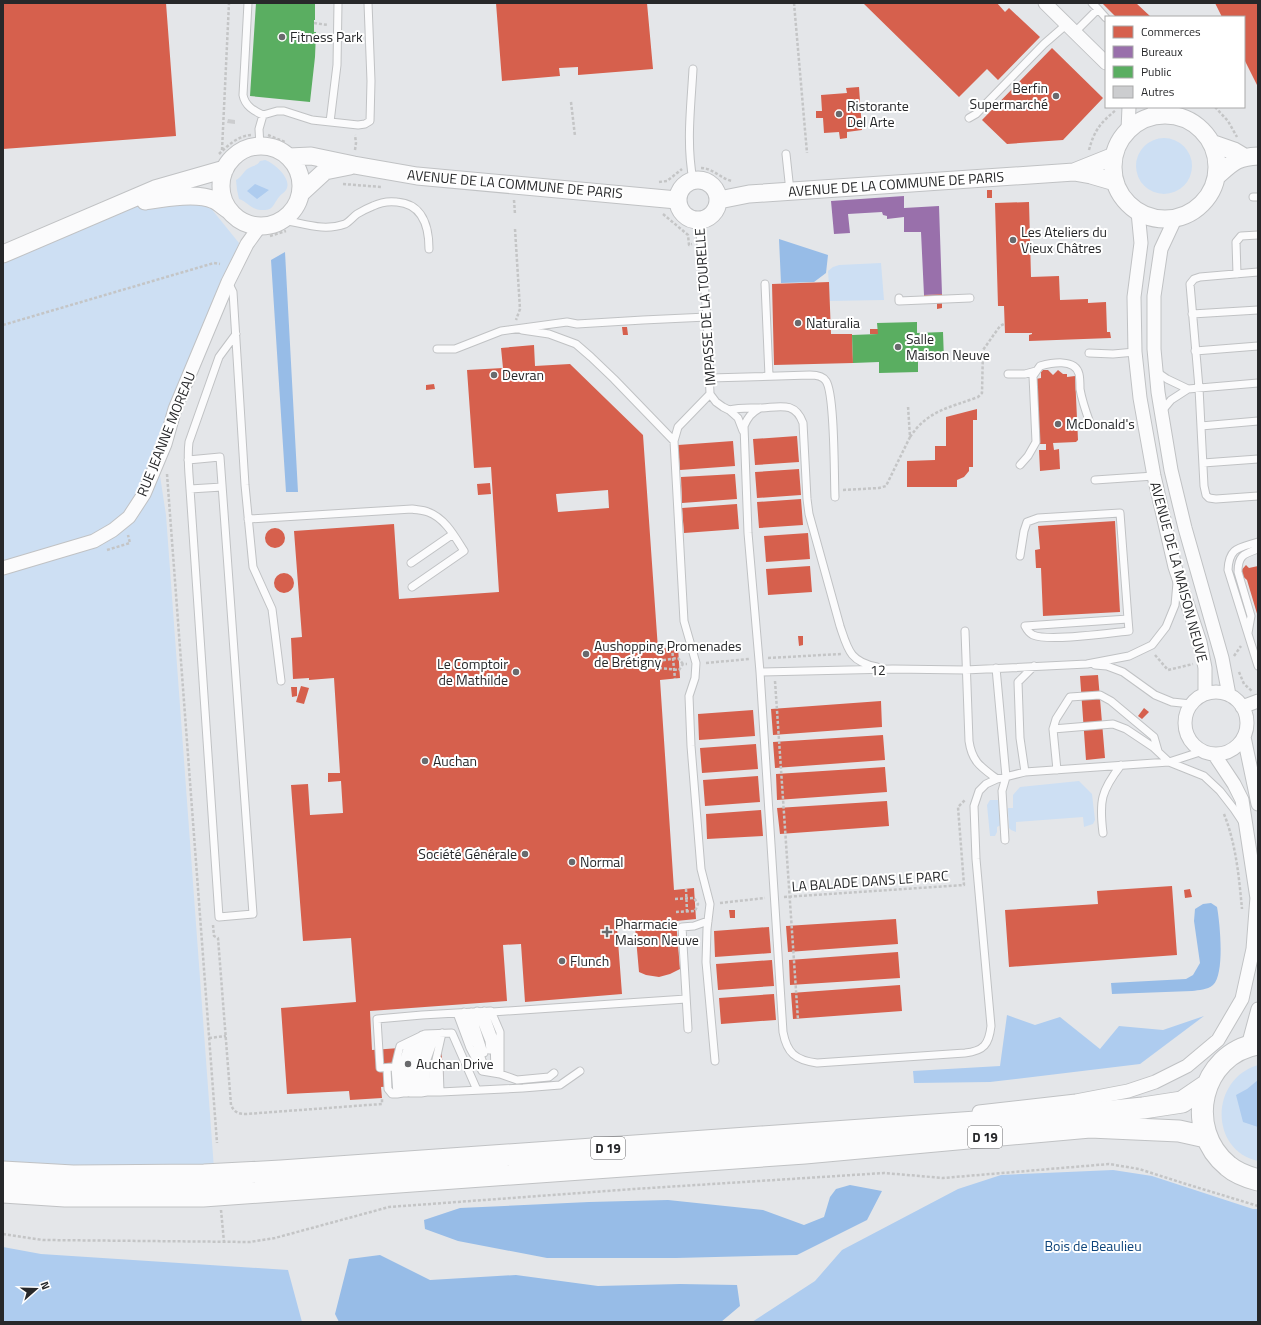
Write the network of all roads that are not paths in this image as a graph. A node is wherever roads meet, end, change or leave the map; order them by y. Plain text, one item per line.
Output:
1 (248, 3) edge
2 (338, 3) edge
3 (368, 3) edge
4 (1045, 3) edge
5 (1092, 3) edge
6 (1098, 9) junction
7 (1105, 17) edge
8 (1071, 28) junction
9 (1105, 62) edge
10 (693, 69) dead end
11 (1129, 108) edge
12 (1158, 111) edge
13 (263, 115) junction
14 (969, 118) dead end
15 (330, 122) junction
16 (1128, 130) junction
17 (260, 140) junction
18 (1211, 144) junction
19 (289, 151) junction
20 (786, 154) dead end
21 (356, 156) junction
22 (1114, 156) junction
23 (1251, 156) edge
24 (221, 162) junction
25 (1074, 172) junction
26 (692, 174) junction
27 (1216, 177) junction
28 (1115, 182) junction
29 (790, 191) junction
30 (300, 194) junction
31 (677, 200) junction
32 (719, 200) junction
33 (119, 205) junction
34 (230, 211) junction
35 (1138, 212) junction
36 (1175, 219) junction
37 (289, 221) junction
38 (699, 221) junction
39 (263, 232) junction
40 (1258, 235) edge
41 (429, 249) dead end
42 (3, 254) edge
43 (1258, 272) edge
44 (1237, 274) junction
45 (228, 282) junction
46 (764, 284) dead end
47 (899, 298) dead end
48 (970, 298) dead end
49 (1258, 310) edge
50 (1192, 314) junction
51 (707, 317) junction
52 (516, 326) junction
53 (236, 334) junction
54 (1258, 346) edge
55 (437, 349) dead end
56 (1195, 351) junction
57 (1135, 352) junction
58 (1089, 353) dead end
59 (1036, 371) junction
60 (1156, 372) junction
61 (1008, 374) dead end
62 (769, 376) junction
63 (710, 378) junction
64 (1258, 383) edge
65 (1199, 388) junction
66 (1188, 389) junction
67 (710, 394) junction
68 (760, 408) junction
69 (729, 410) junction
70 (1161, 412) junction
71 (1258, 421) edge
72 (1090, 423) dead end
73 (1201, 426) junction
74 (744, 436) junction
75 (674, 441) junction
76 (1258, 459) edge
77 (188, 460) junction
78 (1203, 463) junction
79 (1020, 465) dead end
80 (1154, 476) junction
81 (1096, 480) dead end
82 (222, 487) junction
83 (190, 489) junction
84 (835, 494) road end
85 (1258, 496) edge
86 (248, 519) junction
87 (453, 534) junction
88 (1258, 542) edge
89 (1258, 549) edge
90 (1020, 556) dead end
91 (411, 563) dead end
92 (1175, 567) junction
93 (3, 568) edge
94 (412, 587) dead end
95 (1128, 618) junction
96 (964, 631) dead end
97 (1248, 635) junction
98 (1087, 664) junction
99 (1034, 666) junction
100 (1258, 666) edge
101 (996, 668) junction
102 (893, 670) junction
103 (965, 670) junction
104 (760, 672) junction
105 (281, 681) dead end
106 (1205, 694) junction
107 (1229, 695) junction
108 (1258, 701) edge
109 (1191, 704) junction
110 (1242, 706) junction
111 (1258, 721) edge
112 (1053, 729) junction
113 (1245, 733) junction
114 (1158, 752) junction
115 (1208, 753) junction
116 (1169, 762) junction
117 (1121, 765) junction
118 (1057, 770) junction
119 (1025, 772) junction
120 (1006, 777) junction
121 (997, 779) junction
122 (1258, 804) edge
123 (1247, 831) junction
124 (1103, 833) dead end
125 (1005, 840) dead end
126 (1258, 901) edge
127 (708, 921) junction
128 (686, 999) junction
129 (1258, 1009) edge
130 (471, 1012) junction
131 (492, 1012) junction
132 (688, 1030) dead end
133 (429, 1035) junction
134 (1253, 1045) edge
135 (715, 1061) dead end
136 (419, 1065) junction
137 (383, 1068) junction
138 (580, 1071) dead end
139 (554, 1072) dead end
140 (493, 1073) junction
141 (1207, 1085) junction
142 (477, 1090) junction
143 (419, 1093) junction
144 (772, 1136) junction
145 (1206, 1137) junction
146 (3, 1172) edge
147 (1258, 1180) edge
148 (3, 1192) edge

1 - 13 lane
2 - 15 lane
3 - 15 lane
4 - 8 street
5 - 6 lane
6 - 7 lane
6 - 8 lane
8 - 9 street
8 - 14 lane
10 - 26 lane
11 - 16 street
12 - 16 street
12 - 18 street
13 - 15 lane
13 - 17 lane
16 - 22 street
17 - 19 street
17 - 24 street
18 - 23 street
18 - 27 street
19 - 21 street, AVENUE DE LA COMMUNE DE PARIS
19 - 30 street
20 - 29 lane
21 - 30 street, AVENUE DE LA COMMUNE DE PARIS
21 - 31 street, AVENUE DE LA COMMUNE DE PARIS
22 - 25 street, AVENUE DE LA COMMUNE DE PARIS
22 - 28 street
23 - 27 street
24 - 33 street
24 - 34 street
25 - 28 street, AVENUE DE LA COMMUNE DE PARIS
25 - 29 street, AVENUE DE LA COMMUNE DE PARIS
26 - 31 street
26 - 32 street
27 - 36 street
28 - 35 street
29 - 32 street, AVENUE DE LA COMMUNE DE PARIS
30 - 37 street
31 - 38 street
32 - 38 street
33 - 34 street
33 - 42 street
34 - 39 street
35 - 36 street
35 - 57 street, AVENUE DE LA MAISON NEUVE
36 - 60 street, AVENUE DE LA MAISON NEUVE
37 - 39 street
37 - 41 lane
38 - 51 lane, IMPASSE DE LA TOURELLE
39 - 45 street, RUE JEANNE MOREAU
40 - 44 lane
43 - 44 lane
44 - 50 lane
45 - 53 lane
45 - 93 street, RUE JEANNE MOREAU
46 - 62 lane
47 - 48 lane
49 - 50 lane
50 - 56 lane
51 - 52 lane
51 - 63 lane, IMPASSE DE LA TOURELLE
52 - 55 lane
52 - 75 lane
53 - 77 lane
53 - 86 lane
54 - 56 lane
56 - 65 lane
57 - 58 lane
57 - 80 street, AVENUE DE LA MAISON NEUVE
59 - 61 lane
59 - 72 lane
59 - 79 lane
60 - 66 lane
60 - 70 street, AVENUE DE LA MAISON NEUVE
62 - 63 lane
62 - 84 lane
63 - 67 lane, IMPASSE DE LA TOURELLE
64 - 65 lane
65 - 66 lane
65 - 73 lane
66 - 70 lane
67 - 69 lane
67 - 75 lane
68 - 69 lane
68 - 74 lane
68 - 102 lane
69 - 74 lane
70 - 107 street, AVENUE DE LA MAISON NEUVE
71 - 73 lane
73 - 78 lane
74 - 104 lane
75 - 127 lane
76 - 78 lane
77 - 82 lane
77 - 83 lane
78 - 85 lane
80 - 81 lane
80 - 92 street, AVENUE DE LA MAISON NEUVE
82 - 83 lane
82 - 83 lane
86 - 87 lane
86 - 105 lane
87 - 91 lane
87 - 94 lane
88 - 97 lane
89 - 97 lane
90 - 95 lane
92 - 98 lane
92 - 106 street, AVENUE DE LA MAISON NEUVE
95 - 95 lane
96 - 103 lane
97 - 100 lane
98 - 99 lane, 12
98 - 109 lane
99 - 101 lane, 12
99 - 119 lane
101 - 103 lane, 12
101 - 120 lane
102 - 103 lane, 12
102 - 104 lane, 12
103 - 121 lane
104 - 121 lane
106 - 107 street
106 - 109 street
107 - 110 street
108 - 110 street
109 - 115 street
110 - 113 street
111 - 113 street
112 - 114 lane
112 - 114 lane
112 - 118 lane
113 - 115 street
113 - 122 street
114 - 116 lane
115 - 116 lane
115 - 123 street
116 - 117 lane
116 - 123 lane
117 - 118 lane
117 - 124 lane
118 - 119 lane
119 - 120 lane
120 - 121 lane
120 - 125 lane
123 - 126 street
126 - 144 street
127 - 128 lane
127 - 135 lane
128 - 131 lane
128 - 132 lane
129 - 134 street
130 - 131 lane
130 - 137 lane
130 - 140 lane
130 - 140 lane
130 - 140 lane
131 - 140 lane
133 - 136 lane
133 - 136 lane
133 - 136 lane
133 - 136 lane
133 - 142 lane
134 - 141 main road
136 - 137 lane
136 - 143 lane
136 - 143 lane
136 - 143 lane
136 - 143 lane
137 - 143 lane
138 - 142 lane
139 - 140 lane
141 - 144 main road, D 19
141 - 145 main road
142 - 143 lane
144 - 146 main road, D 19
145 - 147 main road
145 - 148 main road, D 19

